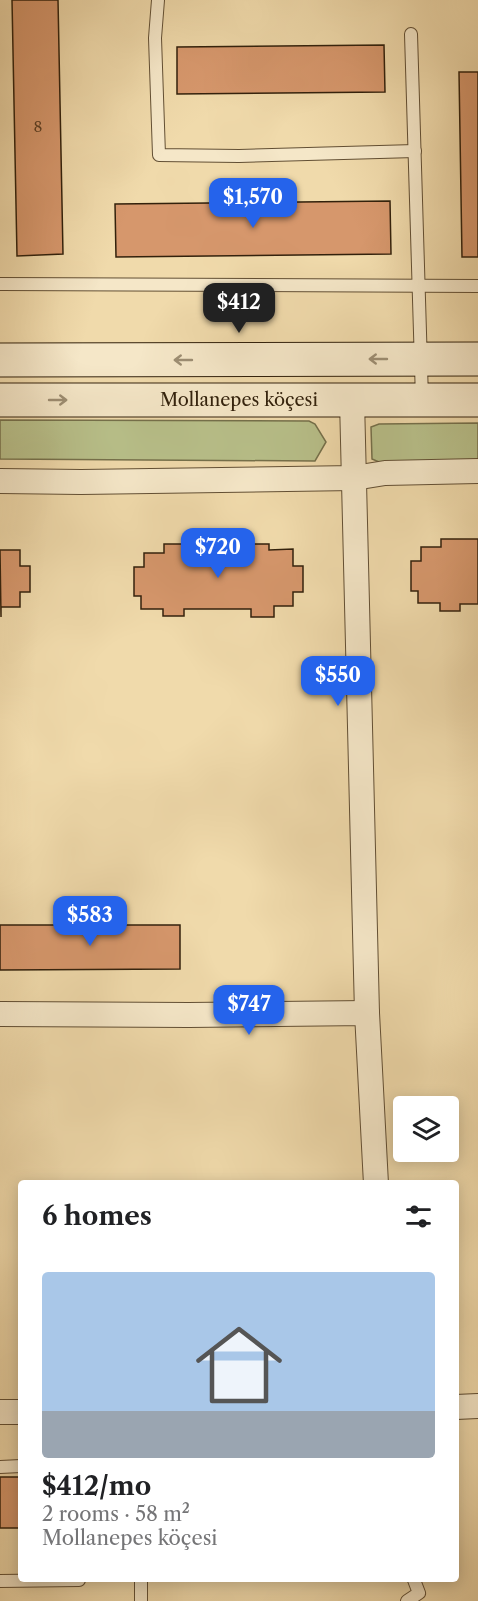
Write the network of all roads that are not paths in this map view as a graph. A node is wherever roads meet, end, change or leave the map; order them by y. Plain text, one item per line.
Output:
1 (158, 0) edge
2 (411, 34) dead end
3 (415, 151) junction
4 (0, 284) edge
5 (419, 285) junction
6 (478, 286) edge
7 (421, 359) junction
8 (478, 359) edge
9 (0, 360) edge
10 (0, 400) edge
11 (352, 400) junction
12 (422, 400) junction
13 (478, 400) edge
14 (478, 471) edge
15 (354, 478) junction
16 (0, 481) edge
17 (367, 1013) junction
18 (0, 1014) edge
19 (376, 1180) edge
20 (478, 1406) edge
21 (459, 1407) edge
22 (0, 1412) edge
23 (18, 1412) edge
24 (18, 1466) edge
25 (0, 1467) edge
26 (0, 1581) edge
27 (18, 1581) edge
28 (141, 1582) edge
29 (415, 1582) edge
30 (420, 1597) edge
31 (141, 1601) edge
32 (407, 1601) edge

1 - 3 lane
2 - 3 lane
3 - 5 lane
4 - 5 lane
5 - 6 lane
5 - 7 lane
7 - 8 street
7 -> 9 street
7 - 12 lane
10 -> 11 street, Mollanepes köçesi
11 - 12 street, Mollanepes köçesi
11 - 15 street
12 - 13 street, Mollanepes köçesi
14 - 15 street
15 - 16 street
15 - 17 street
17 - 18 street
17 - 19 street
20 - 21 street
22 - 23 street
24 - 25 lane
26 - 27 lane
28 - 31 lane
29 - 30 lane
30 - 32 lane

